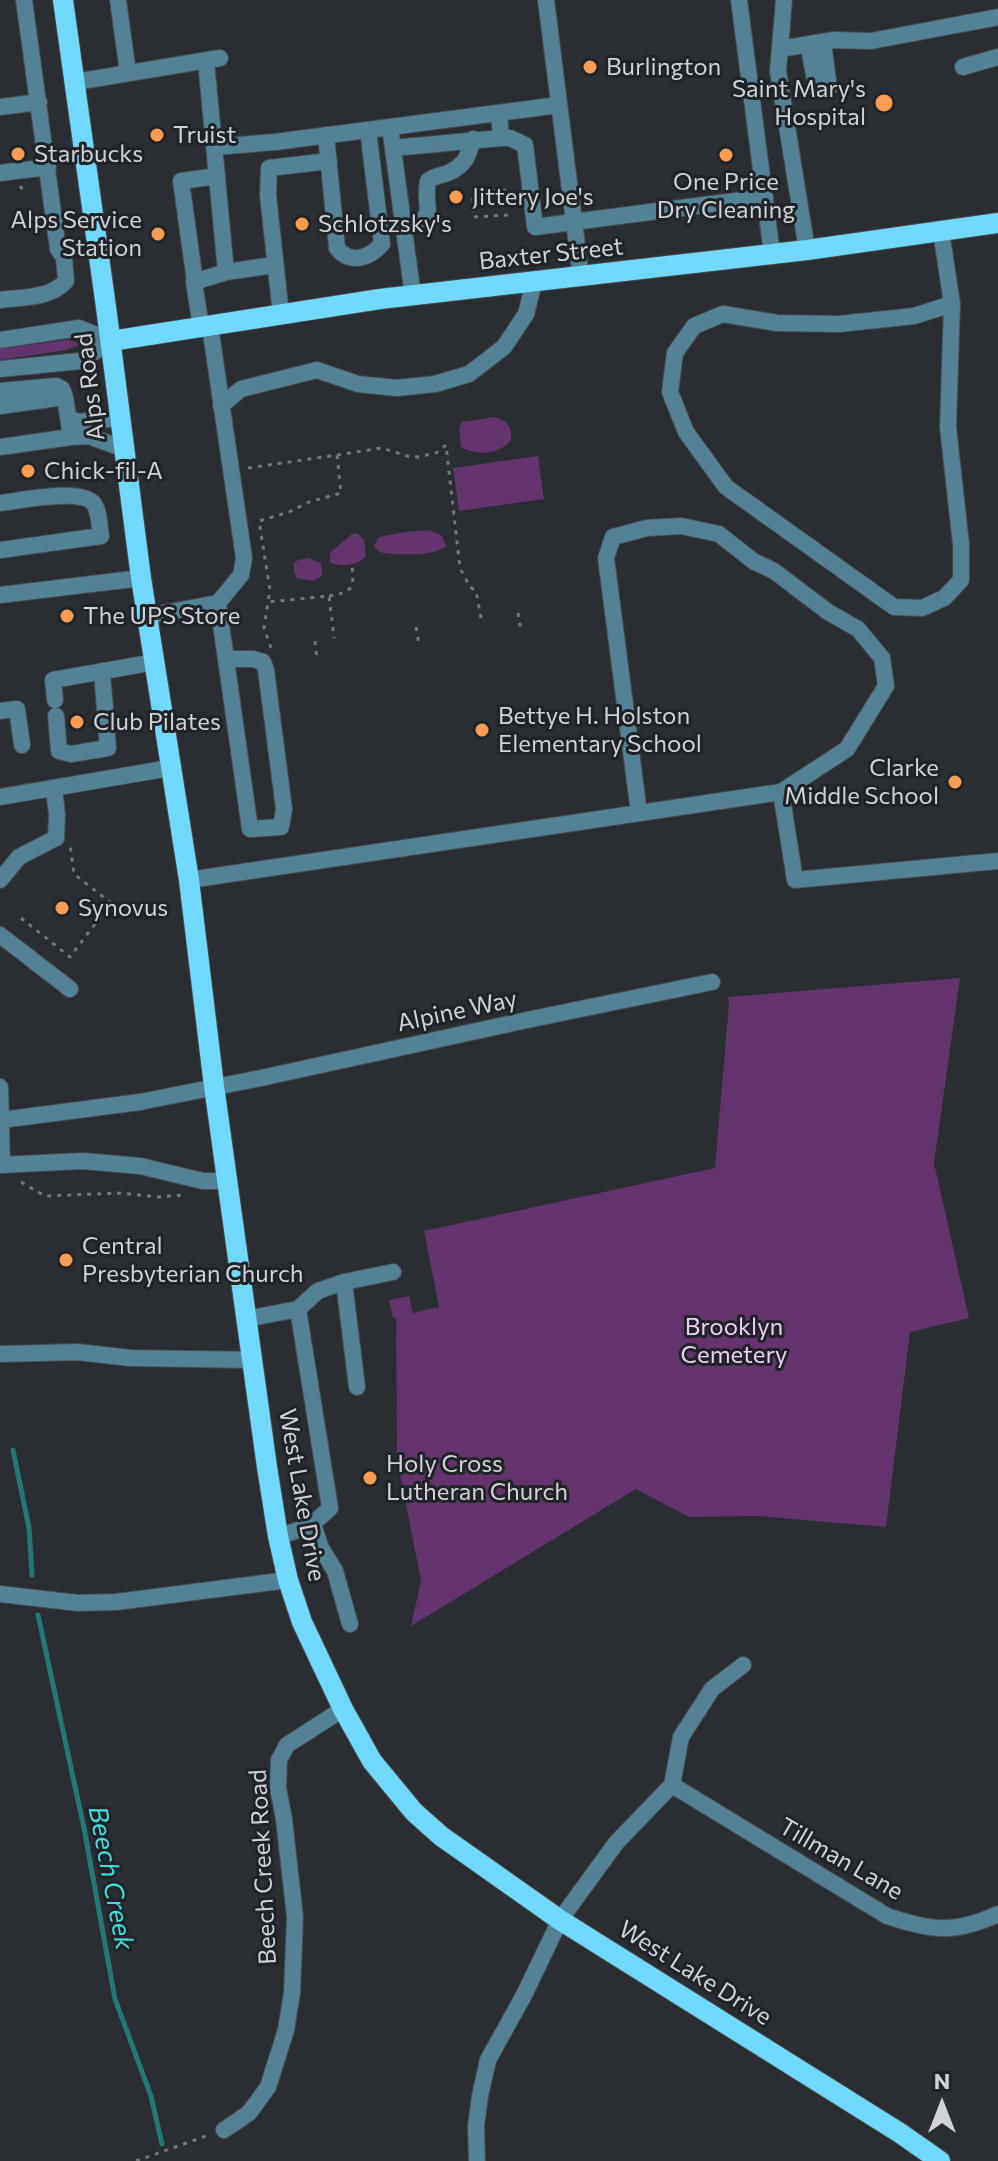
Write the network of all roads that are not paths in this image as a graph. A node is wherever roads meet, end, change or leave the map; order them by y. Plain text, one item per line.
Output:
1 (24, 0) edge
2 (63, 0) edge
3 (118, 0) edge
4 (546, 0) edge
5 (739, 0) edge
6 (784, 0) edge
7 (998, 17) edge
8 (815, 43) junction
9 (780, 49) junction
10 (998, 57) edge
11 (963, 67) dead end
12 (128, 73) junction
13 (75, 82) junction
14 (823, 89) dead end
15 (39, 102) junction
16 (559, 105) junction
17 (0, 107) edge
18 (499, 113) junction
19 (390, 127) junction
20 (368, 130) junction
21 (326, 135) junction
22 (501, 138) junction
23 (473, 139) junction
24 (267, 143) junction
25 (215, 147) junction
26 (393, 148) junction
27 (329, 161) junction
28 (48, 167) junction
29 (269, 168) junction
30 (0, 173) edge
31 (217, 176) junction
32 (765, 197) junction
33 (575, 222) junction
34 (998, 223) edge
35 (404, 226) junction
36 (941, 231) junction
37 (807, 250) junction
38 (772, 254) junction
39 (274, 265) junction
40 (226, 272) junction
41 (581, 277) junction
42 (195, 282) junction
43 (534, 282) junction
44 (413, 296) junction
45 (0, 300) edge
46 (952, 304) junction
47 (281, 315) junction
48 (205, 326) junction
49 (0, 340) edge
50 (111, 341) junction
51 (0, 369) edge
52 (0, 391) edge
53 (65, 397) junction
54 (0, 406) edge
55 (221, 406) junction
56 (68, 417) junction
57 (120, 418) junction
58 (71, 437) junction
59 (0, 447) edge
60 (124, 449) junction
61 (83, 496) junction
62 (0, 503) edge
63 (0, 515) edge
64 (0, 550) edge
65 (141, 578) junction
66 (0, 595) edge
67 (218, 603) junction
68 (148, 616) junction
69 (226, 659) junction
70 (155, 662) junction
71 (102, 671) junction
72 (0, 711) edge
73 (22, 745) dead end
74 (101, 749) junction
75 (170, 768) junction
76 (106, 779) junction
77 (54, 788) junction
78 (781, 792) junction
79 (0, 797) edge
80 (639, 813) junction
81 (998, 861) edge
82 (0, 880) edge
83 (189, 880) junction
84 (0, 935) edge
85 (712, 982) dead end
86 (70, 989) dead end
87 (214, 1086) junction
88 (0, 1087) edge
89 (1, 1120) edge
90 (1, 1165) edge
91 (227, 1181) junction
92 (393, 1272) dead end
93 (344, 1282) junction
94 (298, 1309) junction
95 (246, 1319) junction
96 (0, 1354) edge
97 (252, 1360) junction
98 (357, 1387) dead end
99 (313, 1525) junction
100 (278, 1536) junction
101 (288, 1580) junction
102 (0, 1594) edge
103 (350, 1624) dead end
104 (743, 1665) dead end
105 (343, 1709) junction
106 (672, 1785) junction
107 (998, 1914) edge
108 (560, 1920) junction
109 (224, 2130) road end
110 (477, 2161) edge
111 (940, 2161) edge

1 - 15 street
2 - 13 main road, Alps Road
3 - 12 street
4 - 16 street
5 - 32 street
6 - 9 street
7 - 8 street
8 - 9 street
8 - 14 street
9 - 37 street
10 - 11 street
12 - 13 street
12 - 25 street
13 - 50 main road, Alps Road
15 - 17 street
15 - 28 street
16 - 18 street
16 - 33 street
18 - 19 street
18 - 22 street
19 - 20 street
19 - 26 street
20 - 21 street
20 - 27 street
21 - 24 street
21 - 27 street
22 - 23 street
22 - 33 street
23 - 26 street
23 - 35 street
24 - 25 street
24 - 29 street
25 - 31 street
26 - 35 street
27 - 29 street
28 - 30 street
28 - 45 street
29 - 39 street
31 - 40 street
31 - 42 street
32 - 33 street
32 - 38 street
33 - 41 street
34 - 36 main road, Baxter Street
35 - 44 street
36 - 37 main road, Baxter Street
36 - 46 street
37 - 38 main road, Baxter Street
38 - 41 main road, Baxter Street
39 - 40 street
39 - 47 street
40 - 42 street
41 - 43 main road, Baxter Street
42 - 48 street
43 - 44 main road, Baxter Street
43 - 55 street
44 - 47 main road, Baxter Street
46 - 46 street
47 - 48 main road, Baxter Street
48 - 50 main road, Baxter Street
48 - 55 street
49 - 50 street
50 - 51 street
50 - 57 main road, Alps Road
52 - 53 street
53 - 54 street
53 - 56 street
55 - 67 street
56 - 57 street
56 - 58 street
57 - 60 main road, Alps Road
58 - 59 street
58 - 60 street
60 - 65 main road, Alps Road
61 - 62 street
61 - 63 street
61 - 64 street
65 - 66 street
65 - 68 main road, Alps Road
67 - 68 street
67 - 69 street
68 - 70 main road, Alps Road
69 - 69 street
70 - 71 street
70 - 75 main road, Alps Road
71 - 74 street
71 - 74 street
72 - 73 street
74 - 76 street
75 - 76 street
75 - 83 main road, West Lake Drive
76 - 77 street
77 - 79 street
77 - 82 street
78 - 80 street
78 - 80 street
78 - 81 street
80 - 83 street
83 - 87 main road, West Lake Drive
84 - 86 street
85 - 87 street, Alpine Way
87 - 89 street, Alpine Way
87 - 91 main road, West Lake Drive
88 - 89 street
89 - 90 street
90 - 91 street
91 - 95 main road, West Lake Drive
92 - 93 street
93 - 94 street
93 - 98 street
94 - 95 street
94 - 99 street
95 - 97 main road, West Lake Drive
96 - 97 street
97 - 100 main road, West Lake Drive
99 - 100 street
99 - 103 street
100 - 101 main road, West Lake Drive
101 - 102 street
101 - 105 main road, West Lake Drive
104 - 106 street
105 - 108 main road, West Lake Drive
105 - 109 street, Beech Creek Road
106 - 107 street, Tillman Lane
106 - 108 street
108 - 110 street
108 - 111 main road, West Lake Drive

